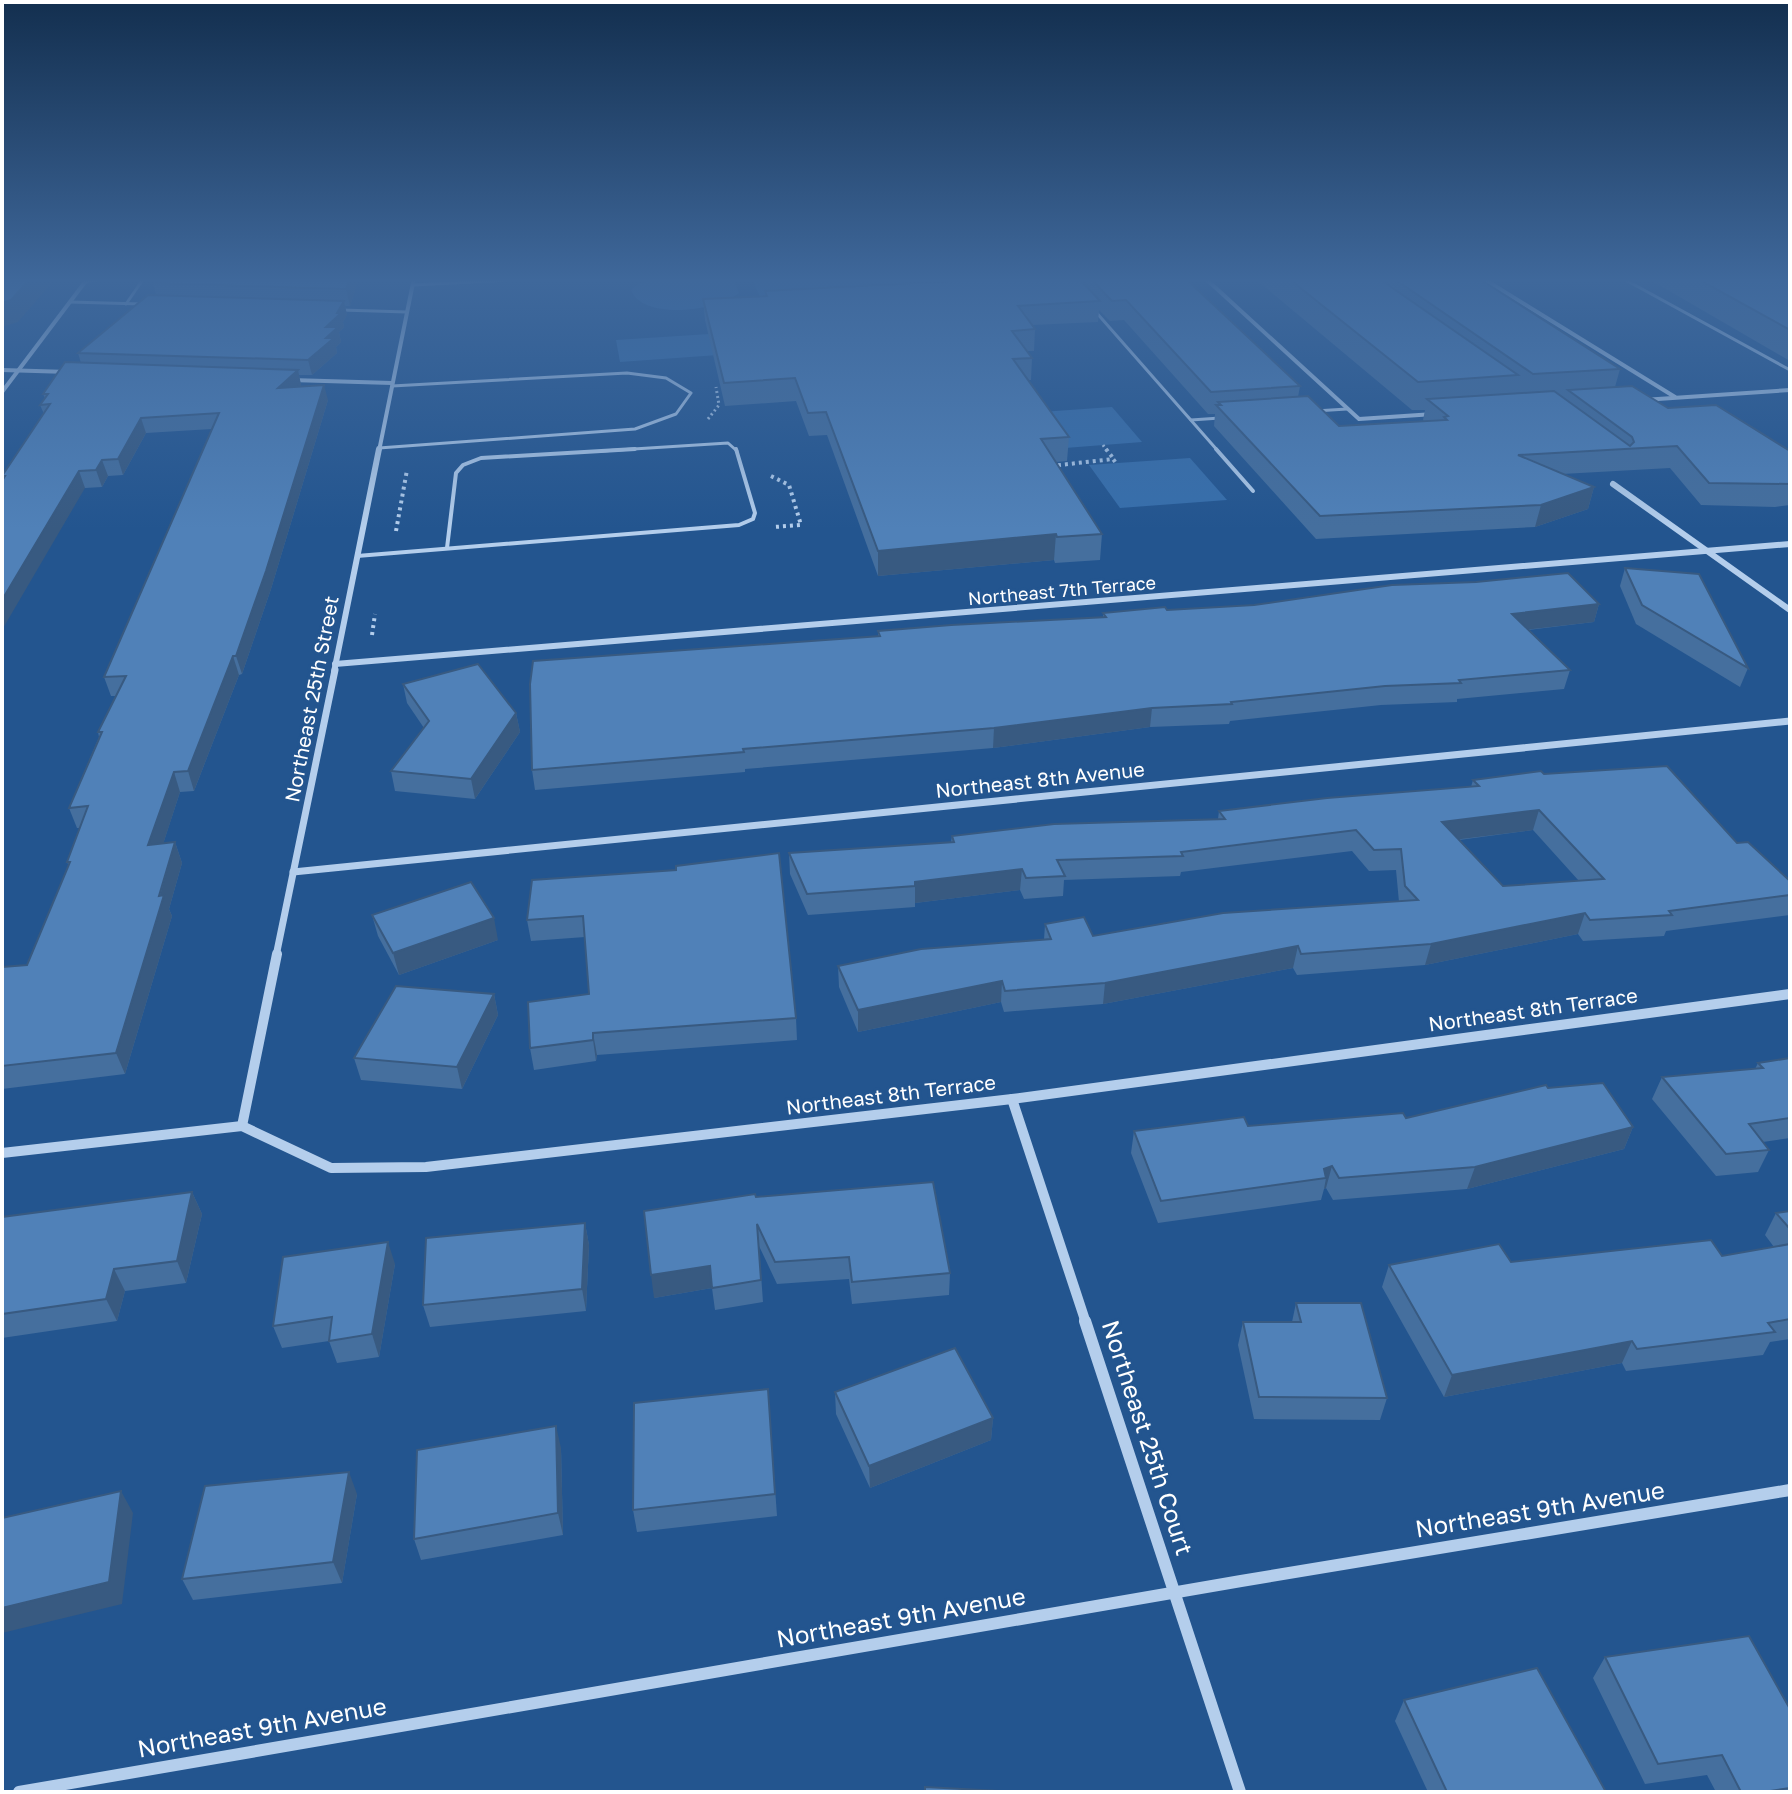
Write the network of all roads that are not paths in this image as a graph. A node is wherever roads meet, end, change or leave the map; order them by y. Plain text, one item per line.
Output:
1 (25, 362) edge
2 (397, 362) edge
3 (1140, 362) edge
4 (1296, 362) edge
5 (1617, 362) edge
6 (2, 370) edge
7 (18, 371) junction
8 (79, 373) edge
9 (284, 379) edge
10 (392, 384) junction
11 (1790, 390) edge
12 (2, 392) edge
13 (1676, 398) junction
14 (1628, 401) edge
15 (1347, 409) junction
16 (1300, 412) edge
17 (1449, 413) edge
18 (1222, 418) edge
19 (1191, 420) junction
20 (379, 448) junction
21 (1613, 484) dead end
22 (1253, 491) dead end
23 (1790, 544) edge
24 (447, 548) junction
25 (1708, 552) junction
26 (357, 556) junction
27 (1790, 610) edge
28 (335, 664) junction
29 (1790, 721) edge
30 (293, 872) junction
31 (1790, 994) edge
32 (1012, 1099) junction
33 (242, 1126) junction
34 (2, 1153) edge
35 (1790, 1490) edge
36 (1175, 1593) junction
37 (19, 1792) edge
38 (1240, 1792) edge

1 - 7 street
2 - 10 street, Northeast 25th Street
3 - 19 lane
4 - 15 street
5 - 13 street
6 - 7 street
7 - 8 street
7 - 12 street
9 - 10 street
10 - 20 street, Northeast 25th Street
10 - 20 lane
11 - 13 street
13 - 14 street
15 - 16 lane
15 - 17 street
18 - 19 lane
19 - 22 lane
20 - 26 street, Northeast 25th Street
21 - 25 street
23 - 25 street, Northeast 7th Terrace
24 - 24 lane
24 - 26 lane
25 - 27 street
25 - 28 street, Northeast 7th Terrace
26 - 28 street, Northeast 25th Street
28 - 30 street, Northeast 25th Street
29 - 30 street, Northeast 8th Avenue
30 - 33 street, Northeast 25th Street
31 - 32 street, Northeast 8th Terrace
32 - 33 street, Northeast 8th Terrace
32 - 36 street, Northeast 25th Court
33 - 34 street
35 - 36 street, Northeast 9th Avenue
36 - 37 street, Northeast 9th Avenue
36 - 38 street, Northeast 25th Court

